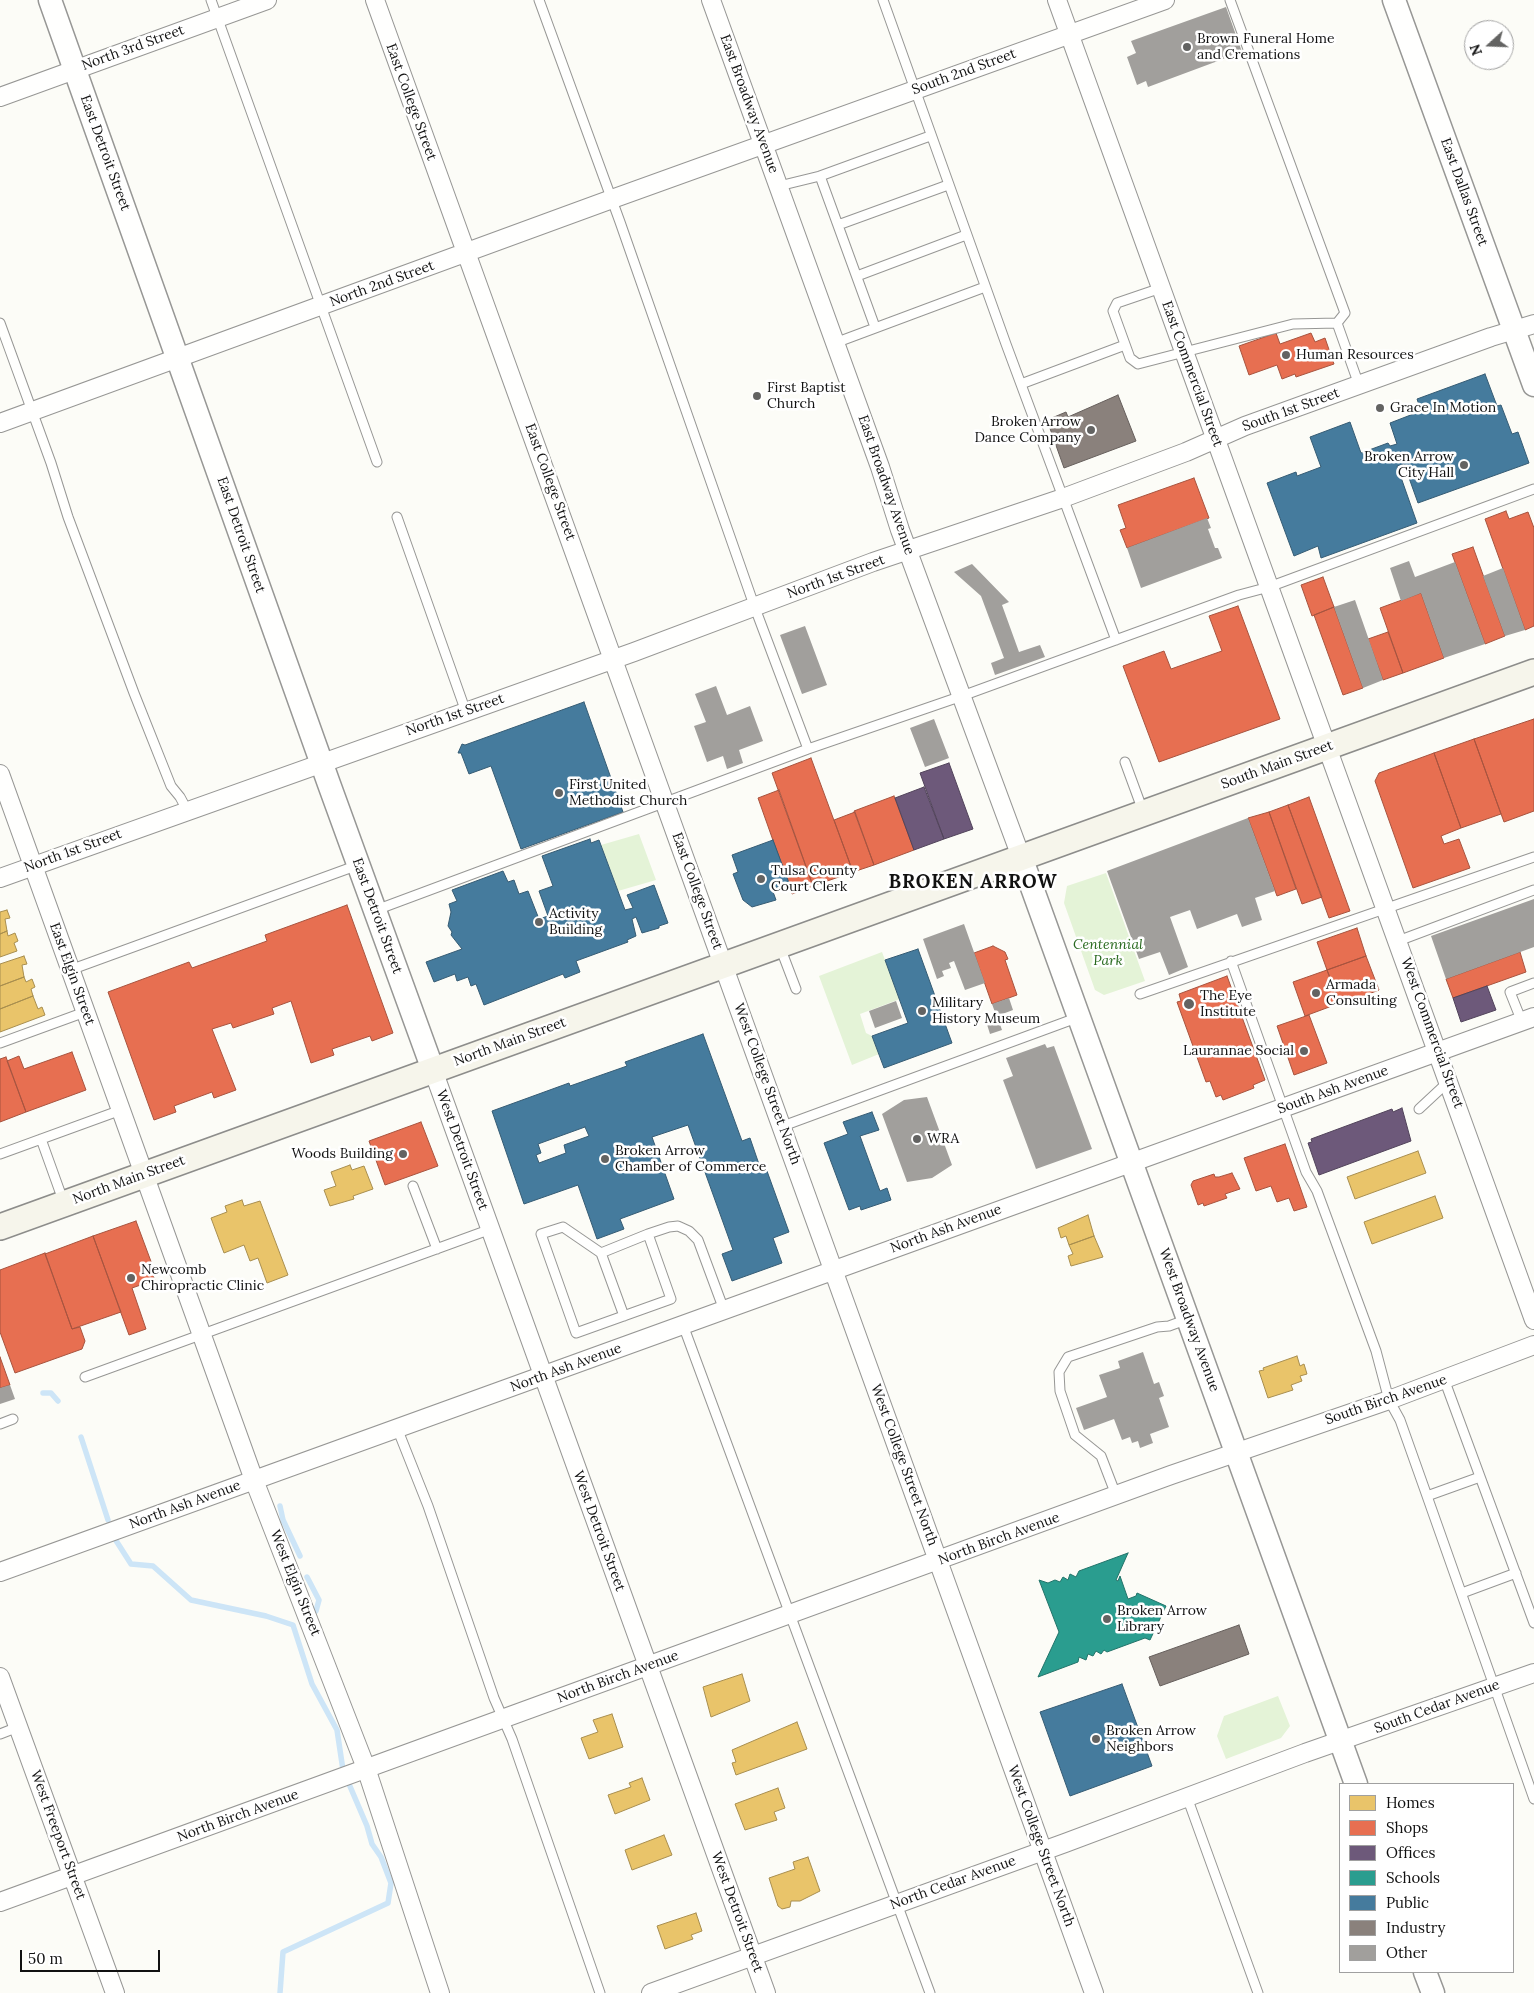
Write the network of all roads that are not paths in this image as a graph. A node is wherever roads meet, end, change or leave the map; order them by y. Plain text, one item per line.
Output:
1 (50, 0) edge
2 (211, 0) edge
3 (267, 0) edge
4 (374, 0) edge
5 (539, 0) edge
6 (711, 0) edge
7 (883, 0) edge
8 (1057, 0) edge
9 (1165, 0) edge
10 (1230, 0) edge
11 (1394, 0) edge
12 (217, 18) junction
13 (1069, 34) junction
14 (75, 69) junction
15 (916, 90) junction
16 (0, 97) edge
17 (930, 136) junction
18 (764, 145) junction
19 (820, 176) junction
20 (948, 185) junction
21 (778, 186) junction
22 (612, 199) junction
23 (838, 225) junction
24 (966, 235) junction
25 (466, 253) junction
26 (857, 276) junction
27 (985, 287) junction
28 (1161, 288) junction
29 (321, 307) junction
30 (0, 323) edge
31 (1337, 323) junction
32 (875, 327) junction
33 (1524, 327) edge
34 (835, 343) junction
35 (1125, 345) junction
36 (1184, 351) junction
37 (178, 357) junction
38 (1021, 384) junction
39 (1359, 385) junction
40 (1534, 385) edge
41 (32, 412) junction
42 (0, 423) edge
43 (1216, 439) junction
44 (377, 462) dead end
45 (1534, 488) edge
46 (1063, 498) junction
47 (397, 517) dead end
48 (909, 551) junction
49 (1269, 587) junction
50 (755, 608) junction
51 (1116, 640) junction
52 (614, 659) junction
53 (1534, 672) edge
54 (962, 696) junction
55 (466, 712) junction
56 (1327, 747) junction
57 (808, 749) junction
58 (1125, 762) dead end
59 (321, 763) junction
60 (0, 774) edge
61 (666, 803) junction
62 (186, 810) junction
63 (1143, 813) junction
64 (1020, 857) junction
65 (1534, 857) edge
66 (358, 864) junction
67 (33, 866) junction
68 (0, 878) edge
69 (1534, 890) edge
70 (1386, 908) junction
71 (375, 910) junction
72 (1398, 940) junction
73 (779, 944) junction
74 (1231, 961) junction
75 (724, 964) junction
76 (70, 970) junction
77 (1534, 983) edge
78 (796, 989) dead end
79 (1140, 994) dead end
80 (85, 1012) junction
81 (1079, 1017) junction
82 (1528, 1019) edge
83 (0, 1043) edge
84 (1438, 1051) junction
85 (433, 1070) junction
86 (1448, 1082) junction
87 (1284, 1107) junction
88 (1419, 1109) dead end
89 (121, 1110) junction
90 (782, 1126) junction
91 (41, 1139) junction
92 (0, 1154) edge
93 (1131, 1162) junction
94 (144, 1174) junction
95 (413, 1186) dead end
96 (64, 1203) junction
97 (0, 1227) edge
98 (491, 1229) junction
99 (648, 1234) junction
100 (437, 1249) junction
101 (601, 1253) junction
102 (833, 1270) junction
103 (724, 1310) junction
104 (624, 1316) junction
105 (1188, 1319) junction
106 (1534, 1320) edge
107 (683, 1325) junction
108 (200, 1334) junction
109 (1534, 1345) edge
110 (543, 1376) junction
111 (85, 1377) dead end
112 (1444, 1379) junction
113 (1389, 1400) junction
114 (12, 1419) dead end
115 (0, 1424) edge
116 (397, 1428) junction
117 (1236, 1452) junction
118 (1480, 1477) junction
119 (254, 1480) junction
120 (1116, 1495) junction
121 (1428, 1496) junction
122 (939, 1561) junction
123 (0, 1572) edge
124 (1516, 1573) junction
125 (1462, 1593) junction
126 (791, 1615) junction
127 (1534, 1623) edge
128 (648, 1666) junction
129 (1534, 1673) edge
130 (0, 1677) edge
131 (1493, 1687) junction
132 (503, 1719) junction
133 (18, 1727) junction
134 (0, 1734) edge
135 (1340, 1741) junction
136 (360, 1771) junction
137 (1356, 1783) edge
138 (1187, 1797) junction
139 (1534, 1800) edge
140 (1043, 1851) junction
141 (73, 1876) junction
142 (0, 1902) edge
143 (897, 1903) junction
144 (753, 1956) junction
145 (1425, 1973) edge
146 (115, 1993) edge
147 (440, 1993) edge
148 (600, 1993) edge
149 (651, 1993) edge
150 (766, 1993) edge
151 (930, 1993) edge
152 (1094, 1993) edge
153 (1258, 1993) edge
154 (1433, 1993) edge

1 - 14 street, East Detroit Street
2 - 12 lane
3 - 12 street, North 3rd Street
4 - 25 street, East College Street
5 - 22 lane
6 - 18 street, East Broadway Avenue
7 - 15 lane
8 - 13 street, East Commercial Street
9 - 13 street, South 2nd Street
10 - 31 lane
11 - 33 street, East Dallas Street
12 - 14 street, North 3rd Street
12 - 29 lane
13 - 15 street, South 2nd Street
13 - 28 street, East Commercial Street
14 - 16 street, North 3rd Street
14 - 37 street, East Detroit Street
15 - 17 lane
15 - 18 street, South 2nd Street
17 - 19 lane
17 - 20 lane
18 - 21 street, East Broadway Avenue
18 - 22 street, North 2nd Street
19 - 21 lane
19 - 23 lane
20 - 23 lane
20 - 24 lane
21 - 34 street, East Broadway Avenue
22 - 25 street, North 2nd Street
22 - 50 lane
23 - 26 lane
24 - 26 lane
24 - 27 lane
25 - 29 street, North 2nd Street
25 - 52 street, East College Street
26 - 32 lane
27 - 32 lane
27 - 38 lane
28 - 35 lane
28 - 36 street, East Commercial Street
29 - 37 street, North 2nd Street
29 - 44 lane
30 - 41 lane
31 - 36 lane
31 - 39 lane
32 - 34 lane
33 - 39 street, South 1st Street
33 - 40 street, East Dallas Street
34 - 48 street, East Broadway Avenue
35 - 36 lane
35 - 38 lane
36 - 43 street, East Commercial Street
37 - 41 street, North 2nd Street
37 - 59 street, East Detroit Street
38 - 46 lane
39 - 43 street, South 1st Street
41 - 42 street, North 2nd Street
41 - 62 lane
43 - 46 street, South 1st Street
43 - 49 street, East Commercial Street
45 - 49 lane
46 - 48 street, South 1st Street
46 - 51 lane
47 - 55 lane
48 - 50 street, North 1st Street
48 - 54 street, East Broadway Avenue
49 - 51 lane
49 - 56 street, East Commercial Street
50 - 52 street, North 1st Street
50 - 57 lane
51 - 54 lane
52 - 55 street, North 1st Street
52 - 61 street, East College Street
53 - 56 main road, South Main Street
54 - 57 lane
54 - 64 street, East Broadway Avenue
55 - 59 street, North 1st Street
56 - 63 main road, South Main Street
56 - 70 street, West Commercial Street
57 - 61 lane
58 - 63 lane
59 - 62 street, North 1st Street
59 - 66 street, East Detroit Street
60 - 67 street, East Elgin Street
61 - 71 lane
61 - 75 street, East College Street
62 - 67 street, North 1st Street
63 - 64 main road, South Main Street
64 - 73 main road, North Main Street
64 - 81 street, West Broadway Avenue
65 - 70 lane
66 - 71 street, East Detroit Street
66 - 76 lane
67 - 68 street, North 1st Street
67 - 76 street, East Elgin Street
69 - 72 lane
70 - 72 street, West Commercial Street
70 - 74 lane
71 - 85 street, East Detroit Street
72 - 84 street, West Commercial Street
73 - 75 main road, North Main Street
73 - 78 lane
74 - 79 lane
74 - 87 lane
75 - 85 main road, North Main Street
75 - 90 street, West College Street North
76 - 80 street, East Elgin Street
77 - 82 lane
80 - 83 lane
80 - 89 street, East Elgin Street
81 - 90 lane
81 - 93 street, West Broadway Avenue
82 - 84 street, South Ash Avenue
84 - 86 street, West Commercial Street
84 - 87 street, South Ash Avenue
85 - 94 main road, North Main Street
85 - 98 street, West Detroit Street
86 - 88 lane
86 - 106 street, West Commercial Street
87 - 93 street, South Ash Avenue
87 - 113 lane
89 - 91 lane
89 - 94 street, East Elgin Street
90 - 102 street, West College Street North
91 - 92 lane
91 - 96 lane
93 - 102 street, North Ash Avenue
93 - 105 street, West Broadway Avenue
94 - 96 main road, North Main Street
94 - 108 street, West Elgin Street
95 - 100 lane
96 - 97 main road, North Main Street
98 - 100 lane
98 - 110 street, West Detroit Street
99 - 101 lane
99 - 103 lane
99 - 104 lane
100 - 108 lane
101 - 104 lane
101 - 104 lane
102 - 103 street, North Ash Avenue
102 - 122 street, West College Street North
103 - 107 street, North Ash Avenue
105 - 117 street, West Broadway Avenue
105 - 120 lane
107 - 110 street, North Ash Avenue
107 - 126 lane
108 - 111 lane
108 - 119 street, West Elgin Street
109 - 112 street, South Birch Avenue
110 - 116 street, North Ash Avenue
110 - 128 street, West Detroit Street
112 - 113 street, South Birch Avenue
112 - 118 lane
113 - 117 street, South Birch Avenue
113 - 121 lane
114 - 115 lane
116 - 119 street, North Ash Avenue
116 - 132 lane
117 - 120 street, North Birch Avenue
117 - 135 street, West Broadway Avenue
118 - 121 lane
118 - 124 lane
119 - 123 street, North Ash Avenue
119 - 136 street, West Elgin Street
120 - 122 street, North Birch Avenue
121 - 125 lane
122 - 126 street, North Birch Avenue
122 - 140 street, West College Street North
124 - 125 lane
124 - 127 lane
125 - 131 lane
126 - 128 street, North Birch Avenue
126 - 143 lane
128 - 132 street, North Birch Avenue
128 - 144 street, West Detroit Street
129 - 131 street, South Cedar Avenue
130 - 133 street, West Freeport Street
131 - 135 street, South Cedar Avenue
131 - 139 lane
132 - 136 street, North Birch Avenue
132 - 148 lane
133 - 134 lane
133 - 141 street, West Freeport Street
135 - 137 street, West Broadway Avenue
135 - 138 street, North Cedar Avenue
136 - 141 street, North Birch Avenue
136 - 147 street, West Elgin Street
138 - 140 street, North Cedar Avenue
138 - 153 lane
140 - 143 street, North Cedar Avenue
140 - 152 street, West College Street North
141 - 142 street, North Birch Avenue
141 - 146 street, West Freeport Street
143 - 144 street, North Cedar Avenue
143 - 151 lane
144 - 149 street, North Cedar Avenue
144 - 150 street, West Detroit Street
145 - 154 street

